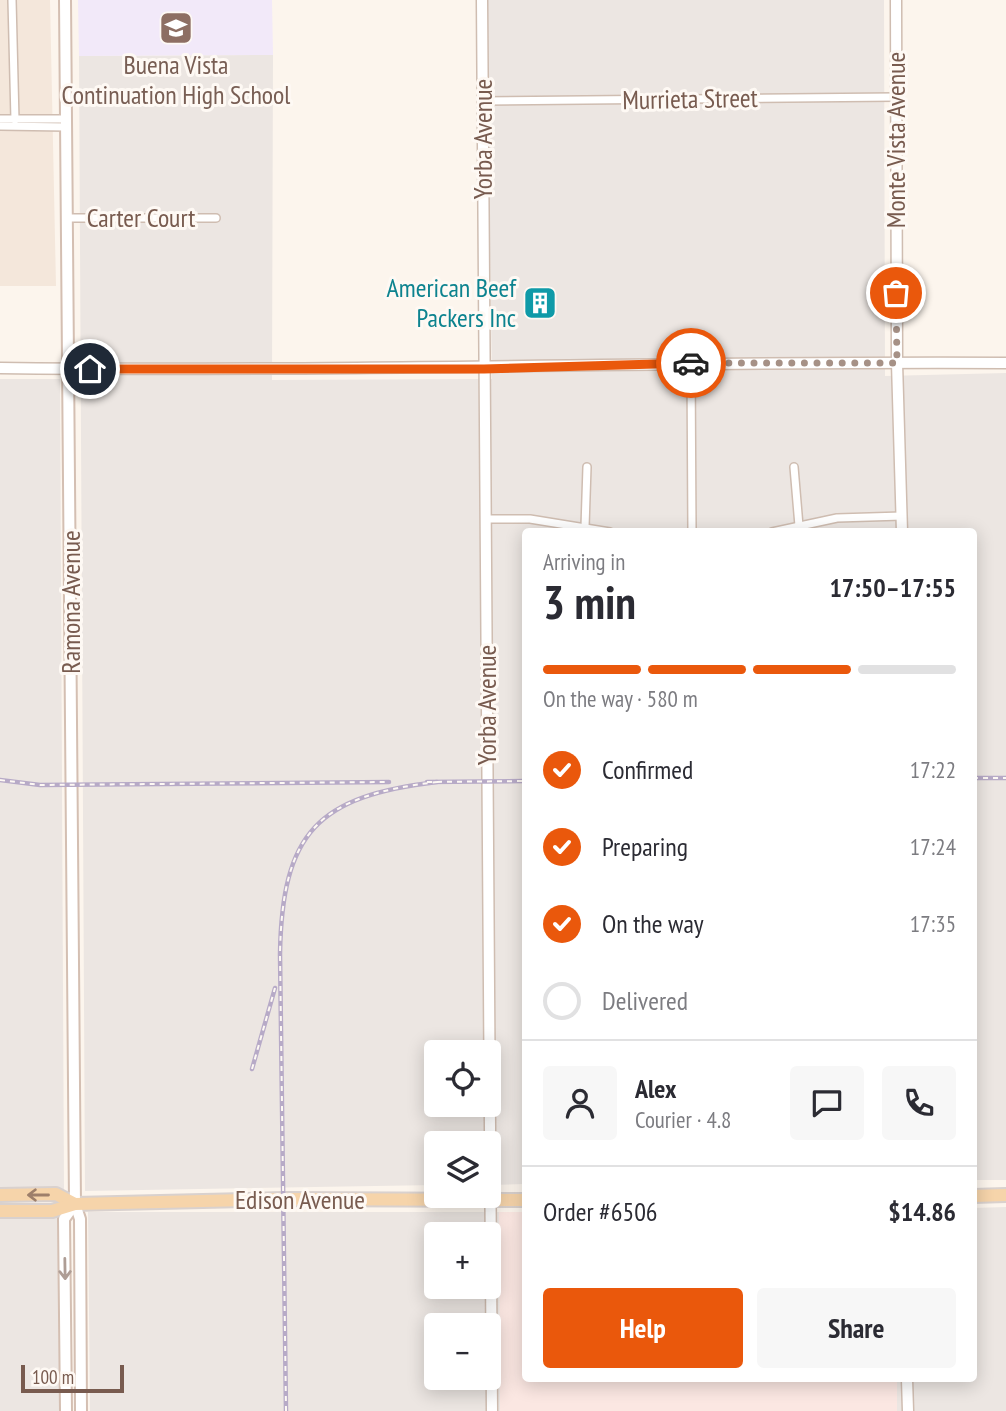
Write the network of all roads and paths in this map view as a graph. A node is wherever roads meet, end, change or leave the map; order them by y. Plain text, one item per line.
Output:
1 (12, 0) edge
2 (65, 0) edge
3 (482, 0) edge
4 (895, 0) edge
5 (896, 97) junction
6 (483, 101) junction
7 (0, 119) edge
8 (15, 120) junction
9 (66, 123) junction
10 (0, 126) edge
11 (67, 218) junction
12 (216, 218) dead end
13 (691, 363) junction
14 (897, 363) junction
15 (1006, 363) edge
16 (0, 368) edge
17 (69, 369) junction
18 (484, 369) junction
19 (587, 467) dead end
20 (793, 467) dead end
21 (902, 516) junction
22 (486, 519) junction
23 (799, 526) junction
24 (584, 527) junction
25 (589, 528) edge
26 (692, 528) edge
27 (790, 528) edge
28 (902, 528) edge
29 (490, 1131) edge
30 (0, 1195) edge
31 (1006, 1195) edge
32 (977, 1196) edge
33 (424, 1200) edge
34 (501, 1200) edge
35 (522, 1200) edge
36 (75, 1203) junction
37 (491, 1208) edge
38 (0, 1211) edge
39 (907, 1382) edge
40 (66, 1411) edge
41 (81, 1411) edge
42 (492, 1411) edge
43 (908, 1411) edge

1 - 8 street
2 - 9 main road, Ramona Avenue
3 - 6 street, Yorba Avenue
4 - 5 street, Monte Vista Avenue
5 - 6 street, Murrieta Street
5 - 14 street, Monte Vista Avenue
6 - 18 street, Yorba Avenue
7 - 8 street
8 - 9 street
9 - 10 street
9 - 11 main road, Ramona Avenue
11 - 12 street, Carter Court
11 - 17 main road, Ramona Avenue
13 - 14 street
13 - 18 street
13 - 26 street
14 - 15 street
14 - 21 street, Monte Vista Avenue
16 - 17 street
17 - 18 street
17 - 36 main road, Ramona Avenue
18 - 22 street, Yorba Avenue
19 - 24 street
20 - 23 street
21 - 23 street
21 - 28 street, Monte Vista Avenue
22 - 24 street
22 - 29 street, Yorba Avenue
23 - 27 street
24 - 25 street
36 -> 30 main road, Edison Avenue
31 - 32 main road
33 - 36 main road, Edison Avenue
34 - 35 main road, Edison Avenue
36 - 38 main road, Edison Avenue
36 -> 40 main road, Ramona Avenue
36 - 41 main road, Ramona Avenue
37 - 42 street, Yorba Avenue
39 - 43 street

